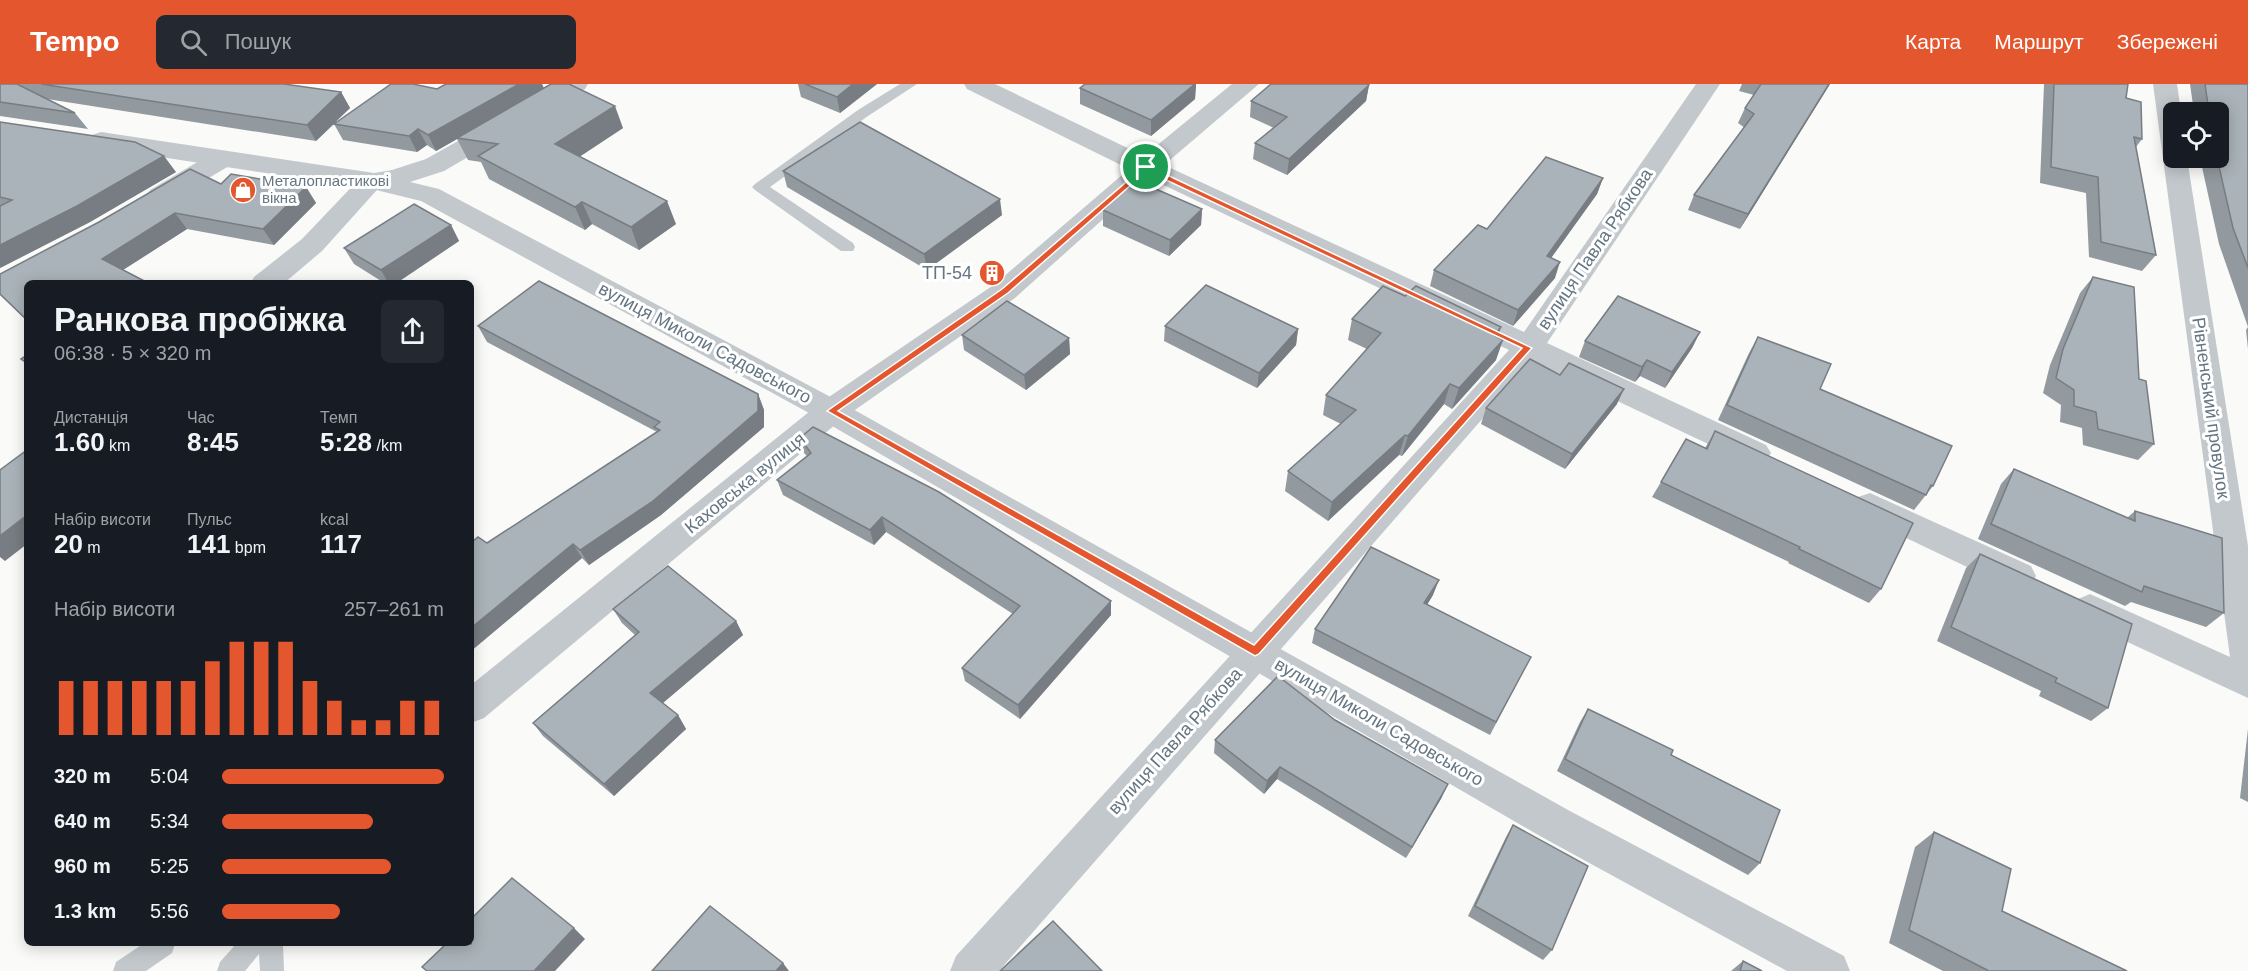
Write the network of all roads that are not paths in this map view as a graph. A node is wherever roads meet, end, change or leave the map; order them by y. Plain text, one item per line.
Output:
1 (576, 84) edge
2 (910, 84) edge
3 (976, 84) edge
4 (1247, 84) edge
5 (1708, 84) edge
6 (2165, 84) edge
7 (2167, 102) edge
8 (83, 138) edge
9 (220, 160) junction
10 (1146, 167) junction
11 (2175, 168) edge
12 (372, 181) junction
13 (141, 207) edge
14 (848, 247) dead end
15 (269, 280) edge
16 (1527, 348) junction
17 (831, 411) junction
18 (1775, 462) edge
19 (1850, 497) edge
20 (1255, 651) junction
21 (2248, 659) edge
22 (2248, 682) edge
23 (474, 705) edge
24 (160, 946) edge
25 (250, 946) edge
26 (271, 946) edge
27 (126, 971) edge
28 (229, 971) edge
29 (272, 971) edge
30 (971, 971) edge
31 (1829, 971) edge

1 - 12 street
2 - 14 lane
3 - 10 street
4 - 10 street, Каховська вулиця
5 - 16 street, вулиця Павла Рябкова
6 - 7 street
8 - 9 street, вулиця Миколи Садовського
9 - 12 street, вулиця Миколи Садовського
9 - 13 street
10 - 16 street
10 - 17 street, Каховська вулиця
11 - 21 street, Рівненський провулок
12 - 15 street
12 - 17 street, вулиця Миколи Садовського
16 - 18 street
16 - 20 street, вулиця Павла Рябкова
17 - 20 street, вулиця Миколи Садовського
17 - 23 street, Каховська вулиця
19 - 22 street
20 - 30 street, вулиця Павла Рябкова
20 - 31 street, вулиця Миколи Садовського
24 - 27 lane
25 - 28 lane
26 - 29 lane

